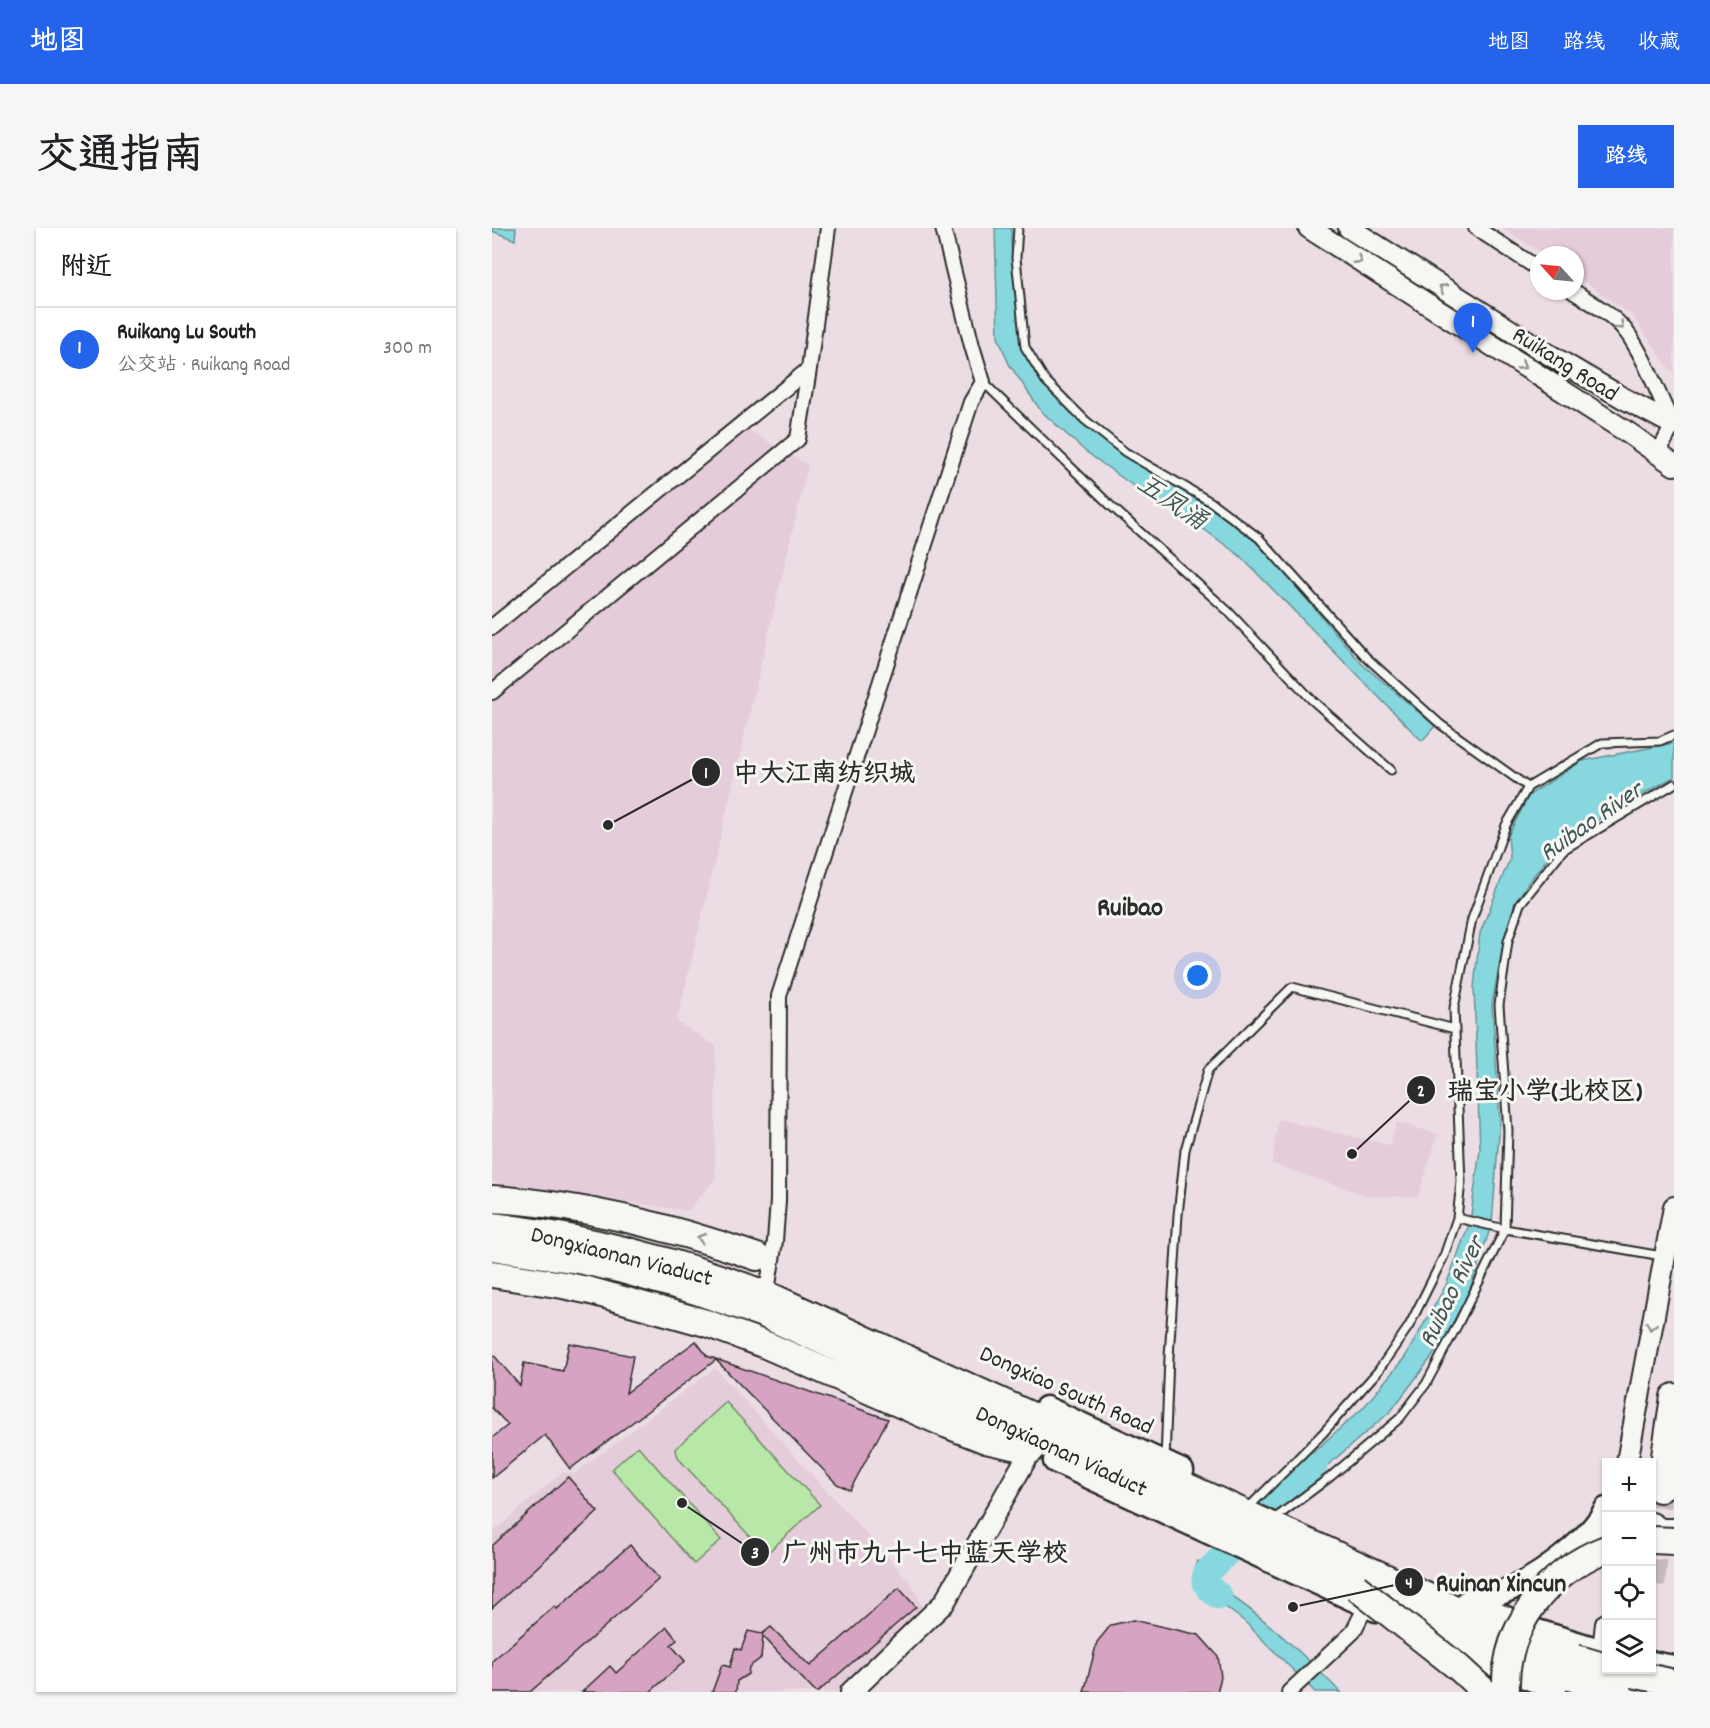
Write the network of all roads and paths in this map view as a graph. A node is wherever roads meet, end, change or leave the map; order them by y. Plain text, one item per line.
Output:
1 (828, 228) edge
2 (943, 228) edge
3 (1017, 228) edge
4 (1309, 228) edge
5 (1349, 228) edge
6 (1476, 228) edge
7 (1530, 263) edge
8 (1584, 298) edge
9 (809, 369) junction
10 (983, 382) junction
11 (1674, 425) edge
12 (1658, 453) junction
13 (1674, 465) edge
14 (492, 627) edge
15 (492, 692) edge
16 (1674, 735) edge
17 (1391, 770) dead end
18 (1674, 783) edge
19 (1528, 787) junction
20 (1455, 1029) junction
21 (492, 1198) edge
22 (1674, 1207) edge
23 (492, 1215) edge
24 (1457, 1218) junction
25 (492, 1226) edge
26 (1505, 1229) junction
27 (492, 1247) edge
28 (757, 1257) dead end
29 (1664, 1257) junction
30 (492, 1259) edge
31 (492, 1275) edge
32 (768, 1285) junction
33 (1674, 1397) edge
34 (1031, 1450) junction
35 (1628, 1458) edge
36 (1165, 1463) junction
37 (1660, 1489) tunnel mouth
38 (1252, 1504) junction
39 (1604, 1512) edge
40 (1278, 1516) junction
41 (1656, 1525) edge
42 (1674, 1529) edge
43 (1656, 1540) edge
44 (1674, 1541) edge
45 (1602, 1551) edge
46 (1361, 1596) junction
47 (1467, 1602) junction
48 (1602, 1657) edge
49 (1602, 1658) edge
50 (1656, 1664) edge
51 (1674, 1667) edge
52 (1603, 1674) edge
53 (1632, 1674) edge
54 (1643, 1674) edge
55 (1649, 1674) edge
56 (1674, 1683) edge
57 (1539, 1687) edge
58 (851, 1692) edge
59 (1289, 1692) edge
60 (1485, 1692) edge
61 (1506, 1692) edge
62 (1564, 1692) edge
63 (1598, 1692) edge
64 (1619, 1692) edge
65 (1655, 1692) edge
66 (1662, 1692) edge

1 - 9 street
2 - 10 street
3 - 19 lane
4 -> 12 main road, Ruikang Road
11 -> 5 main road, Ruikang Road
6 - 7 street
8 -> 11 street
9 - 14 street
9 - 15 street
10 - 17 lane
10 - 32 street
11 - 12 street
12 - 13 main road, Ruikang Road
16 - 19 lane
18 - 26 lane
19 - 20 lane
20 - 24 lane
20 - 36 lane
28 -> 21 highway
22 - 29 main road
23 - 32 main road, Dongxiao South Road
24 - 26 lane
24 - 38 lane
25 - 49 highway, Dongxiaonan Viaduct, bridge
26 - 29 lane
26 - 40 lane
27 - 46 highway, Dongxiaonan Viaduct
29 -> 35 main road
30 - 34 main road
31 - 34 highway
32 - 36 main road, Dongxiao South Road
33 - 37 highway
34 - 46 main road
34 - 58 main road
36 - 38 main road, Dongxiao South Road
38 - 40 main road, Dongxiao South Road
39 - 47 main road
40 - 47 main road, Dongxiao South Road
41 - 42 main road
43 - 44 highway, bridge
45 - 61 highway, bridge
46 - 57 main road
46 - 59 street
46 - 60 highway, bridge
46 - 64 highway, Dongxiaonan Viaduct, bridge
47 - 48 main road, Dongxiao South Road
50 - 51 main road
52 - 63 main road
53 - 65 main road
54 - 66 main road
55 - 56 highway, Dongxiaonan Viaduct, bridge
57 - 62 main road

